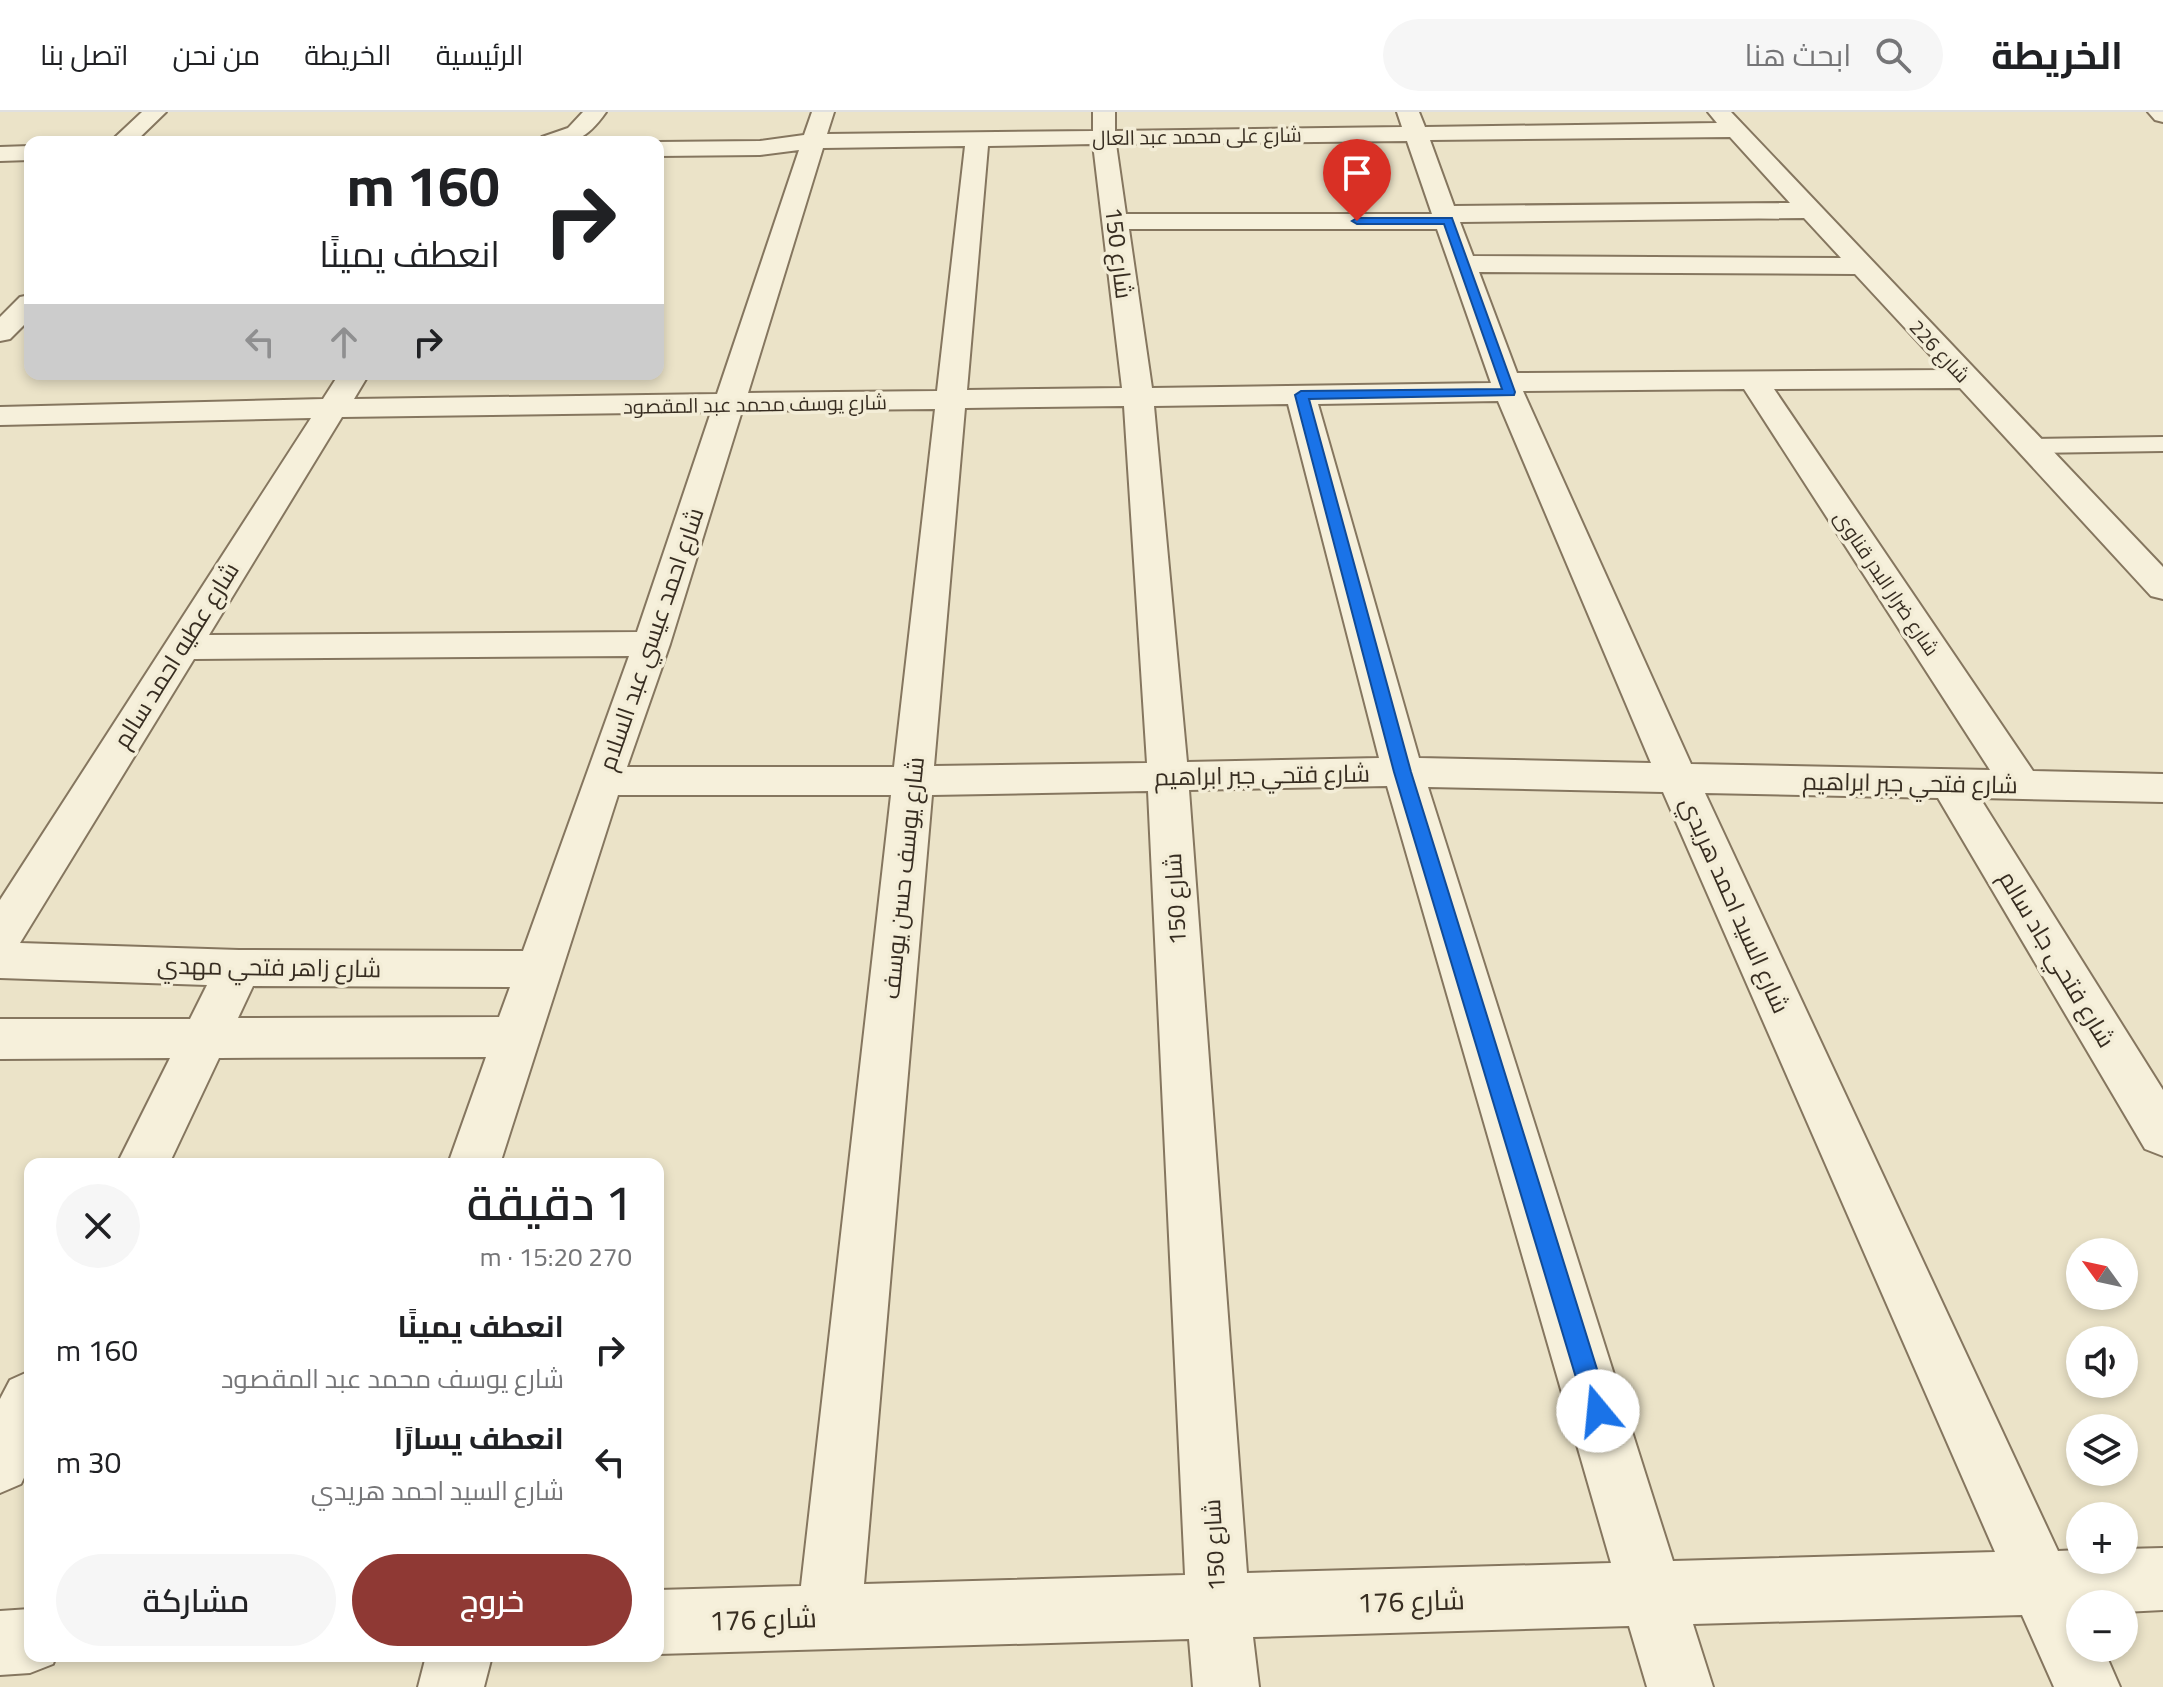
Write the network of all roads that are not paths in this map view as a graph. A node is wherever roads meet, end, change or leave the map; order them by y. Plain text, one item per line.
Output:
1 (155, 112) edge
2 (595, 112) edge
3 (1728, 121) edge
4 (1412, 123) edge
5 (1104, 125) edge
6 (818, 126) edge
7 (128, 136) edge
8 (567, 136) edge
9 (977, 139) junction
10 (664, 149) edge
11 (24, 153) edge
12 (0, 154) edge
13 (1810, 210) junction
14 (1447, 218) junction
15 (1115, 222) junction
16 (1463, 264) junction
17 (1861, 266) junction
18 (24, 309) edge
19 (0, 333) edge
20 (1966, 379) junction
21 (350, 380) edge
22 (1753, 380) junction
23 (1508, 387) junction
24 (1301, 395) junction
25 (1138, 398) junction
26 (951, 401) junction
27 (728, 405) junction
28 (331, 408) junction
29 (0, 416) edge
30 (2163, 444) edge
31 (2030, 446) junction
32 (2158, 577) edge
33 (652, 644) junction
34 (181, 647) junction
35 (1403, 772) junction
36 (1168, 776) junction
37 (1677, 777) junction
38 (602, 781) junction
39 (912, 781) junction
40 (1950, 783) junction
41 (2021, 785) junction
42 (2163, 788) edge
43 (0, 937) edge
44 (0, 960) edge
45 (239, 968) junction
46 (539, 969) junction
47 (516, 1037) junction
48 (203, 1038) junction
49 (0, 1039) edge
50 (2163, 1134) edge
51 (146, 1158) edge
52 (476, 1158) edge
53 (24, 1413) edge
54 (0, 1463) edge
55 (2163, 1579) edge
56 (2038, 1582) junction
57 (1653, 1594) junction
58 (1218, 1606) junction
59 (829, 1617) junction
60 (664, 1622) edge
61 (24, 1641) edge
62 (0, 1643) edge
63 (457, 1662) edge
64 (451, 1687) edge
65 (1226, 1687) edge
66 (1680, 1687) edge
67 (2087, 1687) edge

1 - 7 street
2 - 8 street
3 - 4 street, شارع على محمد عبد العال
3 - 13 street, شارع 226
4 - 5 street, شارع على محمد عبد العال
4 - 14 street, شارع السيد احمد هريدي
5 - 9 street, شارع على محمد عبد العال
5 - 15 street, شارع 150
6 - 9 street, شارع على محمد عبد العال
6 - 10 street, شارع على محمد عبد العال
6 - 27 street, شارع احمد عيسي عبد السلام
9 - 26 street, شارع يوسف حسن يوسف
11 - 12 street
13 - 14 street
13 - 17 street, شارع 226
14 - 15 street
14 - 16 street, شارع السيد احمد هريدي
15 - 25 street, شارع 150
16 - 17 street
16 - 23 street, شارع السيد احمد هريدي
17 - 20 street, شارع 226
18 - 19 street
20 - 22 street, شارع يوسف محمد عبد المقصود
20 - 31 street, شارع 226
21 - 28 street, شارع عطيه احمد سالم
22 - 23 street, شارع يوسف محمد عبد المقصود
22 - 41 street, شارع ضرار البدر قناوى
23 - 24 street, شارع يوسف محمد عبد المقصود
23 - 37 street, شارع السيد احمد هريدي
24 - 25 street, شارع يوسف محمد عبد المقصود
24 - 35 street
25 - 26 street, شارع يوسف محمد عبد المقصود
25 - 36 street, شارع 150
26 - 27 street, شارع يوسف محمد عبد المقصود
26 - 39 street, شارع يوسف حسن يوسف
27 - 28 street, شارع يوسف محمد عبد المقصود
27 - 33 street, شارع احمد عيسي عبد السلام
28 - 29 street, شارع يوسف محمد عبد المقصود
28 - 34 street, شارع عطيه احمد سالم
30 - 31 lane
31 - 32 street, شارع 226
33 - 34 street
33 - 38 street, شارع احمد عيسي عبد السلام
34 - 43 street, شارع عطيه احمد سالم
35 - 36 street, شارع فتحي جبر ابراهيم
35 - 37 street, شارع فتحي جبر ابراهيم
35 - 57 street
36 - 39 street, شارع فتحي جبر ابراهيم
36 - 58 street, شارع 150
37 - 40 street, شارع فتحي جبر ابراهيم
37 - 56 street, شارع السيد احمد هريدي
38 - 39 street, شارع فتحي جبر ابراهيم
38 - 46 street, شارع احمد عيسي عبد السلام
39 - 59 street, شارع يوسف حسن يوسف
40 - 41 street, شارع فتحي جبر ابراهيم
40 - 50 street, شارع فتحي جاد سالم
41 - 42 street, شارع فتحي جبر ابراهيم
44 - 45 street, شارع زاهر فتحي مهدي
45 - 46 street, شارع زاهر فتحي مهدي
45 - 48 street
46 - 47 street, شارع احمد عيسي عبد السلام
47 - 48 street
47 - 52 street, شارع احمد عيسي عبد السلام
48 - 49 street
48 - 51 street
53 - 54 street
55 - 56 street, شارع 176
56 - 57 street, شارع 176
56 - 67 street, شارع السيد احمد هريدي
57 - 58 street, شارع 176
57 - 66 street
58 - 59 street, شارع 176
58 - 65 street, شارع 150
59 - 60 street, شارع 176
61 - 62 street
63 - 64 street

